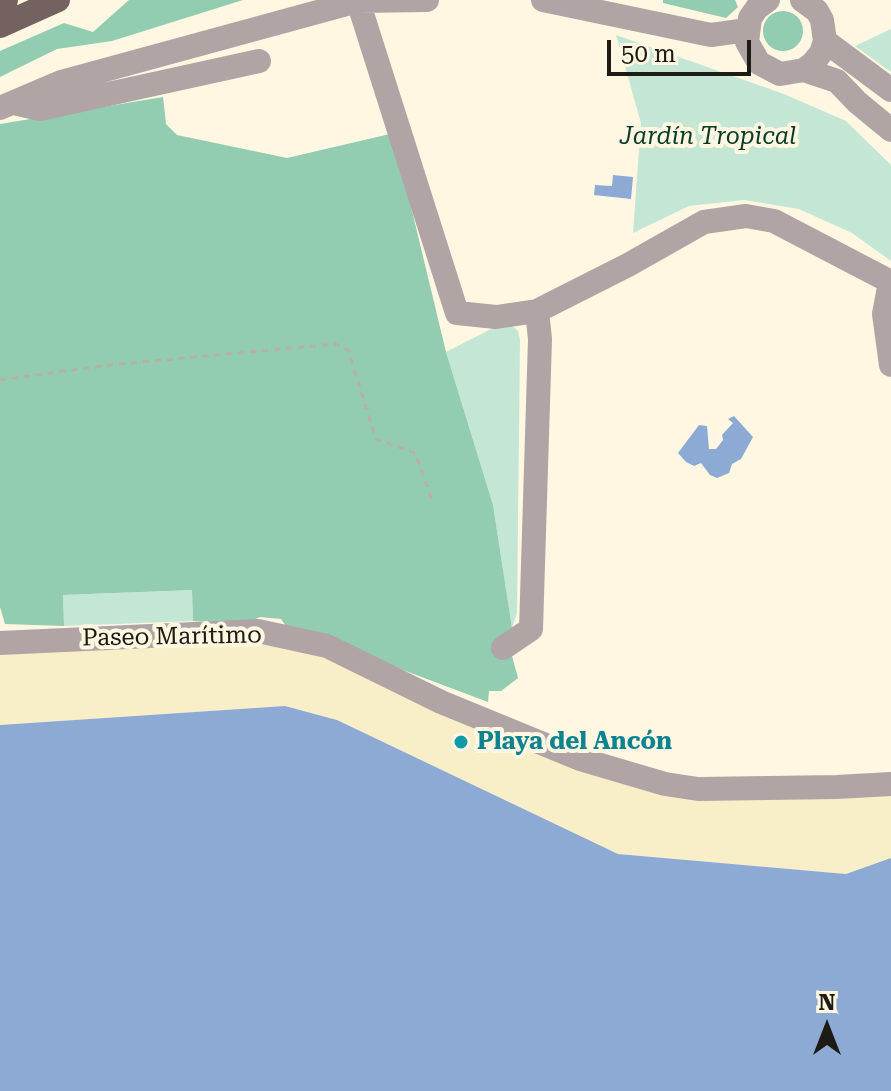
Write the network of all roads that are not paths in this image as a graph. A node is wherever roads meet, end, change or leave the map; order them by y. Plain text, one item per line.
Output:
1 (6, 0) edge
2 (58, 0) edge
3 (427, 0) edge
4 (543, 0) edge
5 (358, 1) edge
6 (808, 1) edge
7 (0, 2) edge
8 (756, 10) edge
9 (0, 26) edge
10 (825, 41) junction
11 (259, 61) dead end
12 (804, 70) junction
13 (891, 90) edge
14 (8, 106) edge
15 (891, 130) edge
16 (890, 282) edge
17 (537, 311) junction
18 (891, 365) edge
19 (0, 643) edge
20 (503, 648) dead end
21 (891, 784) edge

1 - 7 main road
2 - 9 main road
3 - 5 street
4 - 8 street
5 - 14 street
5 - 17 street
6 - 10 street
8 - 12 street
10 - 12 street
10 - 13 street
11 - 14 street
12 - 15 street
16 - 17 street
16 - 18 street
17 - 20 street
19 - 21 street, Paseo Marítimo

